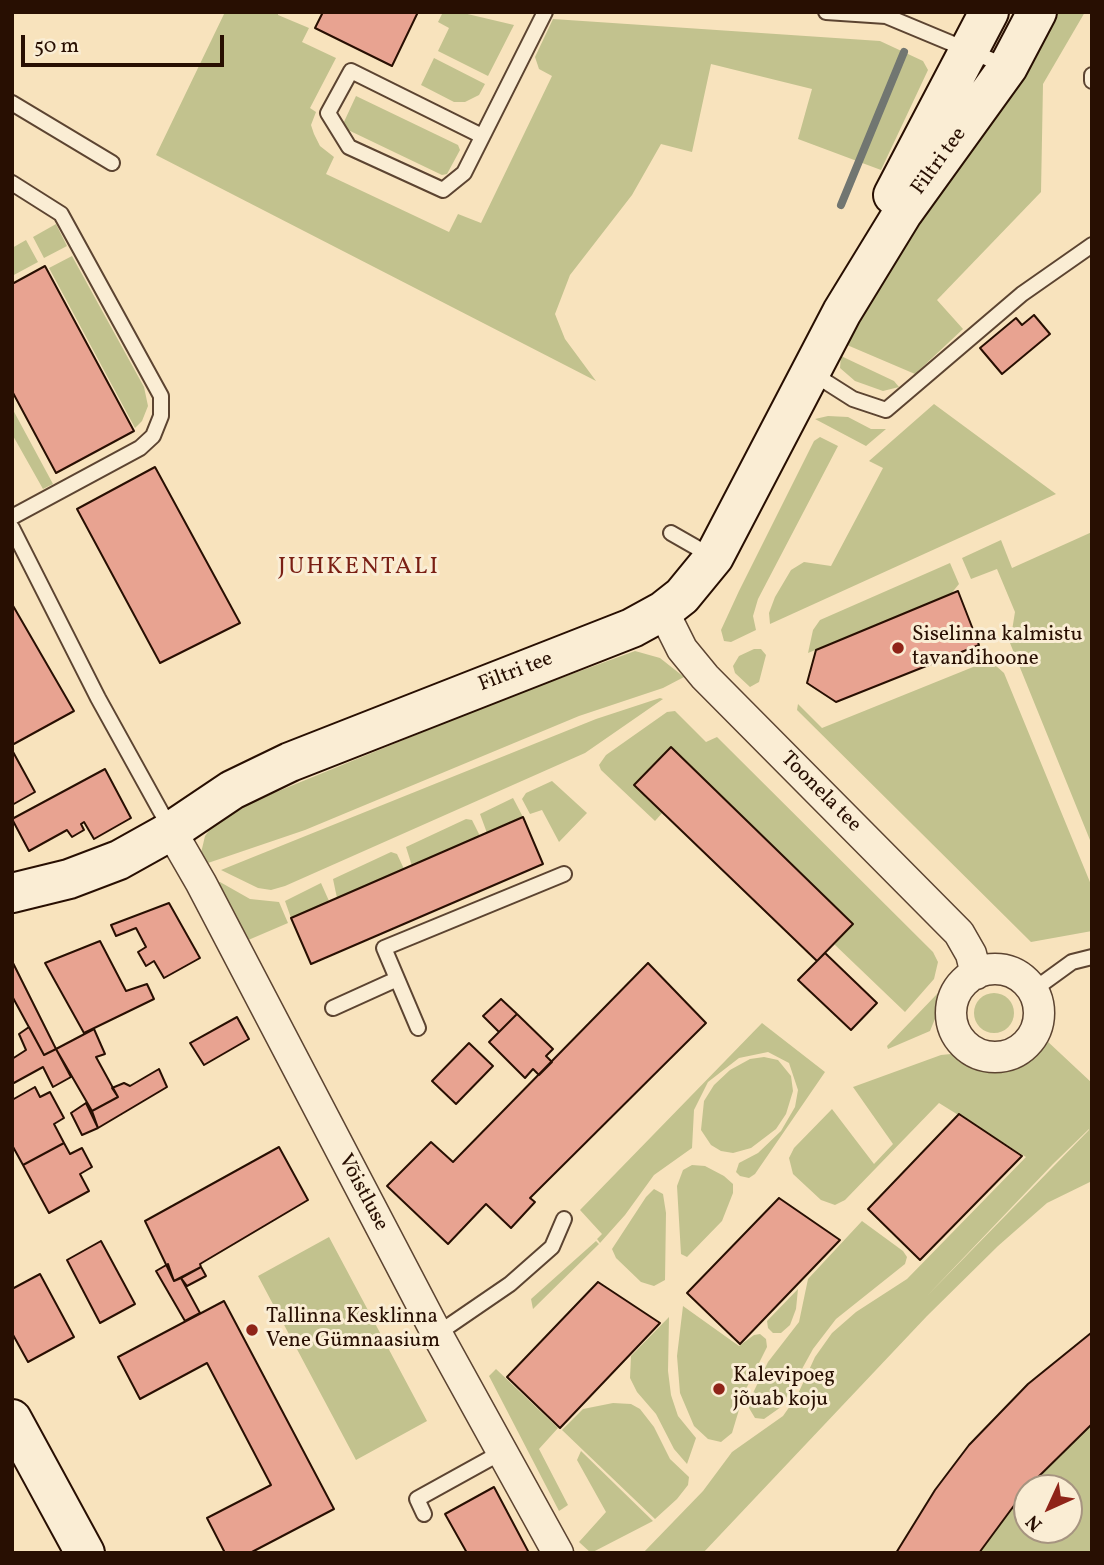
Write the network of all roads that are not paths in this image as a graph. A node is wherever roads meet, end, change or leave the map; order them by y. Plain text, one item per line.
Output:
1 (545, 12) edge
2 (825, 12) edge
3 (989, 12) edge
4 (1037, 12) edge
5 (969, 49) junction
6 (1008, 67) junction
7 (1092, 75) edge
8 (1092, 81) edge
9 (12, 103) edge
10 (482, 135) junction
11 (112, 163) dead end
12 (12, 183) edge
13 (1092, 245) edge
14 (842, 312) junction
15 (811, 373) junction
16 (12, 517) edge
17 (12, 528) edge
18 (671, 534) dead end
19 (714, 557) junction
20 (663, 611) junction
21 (171, 831) junction
22 (564, 874) dead end
23 (12, 884) edge
24 (53, 885) junction
25 (12, 893) edge
26 (1092, 957) edge
27 (976, 974) junction
28 (397, 979) junction
29 (1032, 991) junction
30 (333, 1008) dead end
31 (418, 1028) dead end
32 (564, 1219) dead end
33 (437, 1334) junction
34 (12, 1419) edge
35 (502, 1452) junction
36 (424, 1514) dead end
37 (85, 1553) edge
38 (558, 1553) edge

1 - 10 lane
2 - 5 lane
3 - 5 street, Filtri tee
4 - 6 street, Filtri tee
5 - 6 lane
5 - 14 street, Filtri tee
6 - 14 street, Filtri tee
7 - 8 lane
9 - 11 lane
10 - 10 lane
12 - 16 lane
13 - 15 lane
14 - 15 street, Filtri tee
15 - 19 street, Filtri tee
17 - 21 lane
18 - 19 lane
19 - 20 street, Filtri tee
20 - 21 street, Filtri tee
20 - 27 street, Toonela tee
21 - 24 street, Filtri tee
21 - 33 street, Võistluse
22 - 28 lane
23 - 24 street, Filtri tee
24 - 25 street, Filtri tee
26 - 29 lane
27 - 29 street
27 - 29 street
28 - 30 lane
28 - 31 lane
32 - 33 lane
33 - 35 street, Võistluse
34 - 37 street
35 - 36 lane
35 - 38 street, Võistluse

